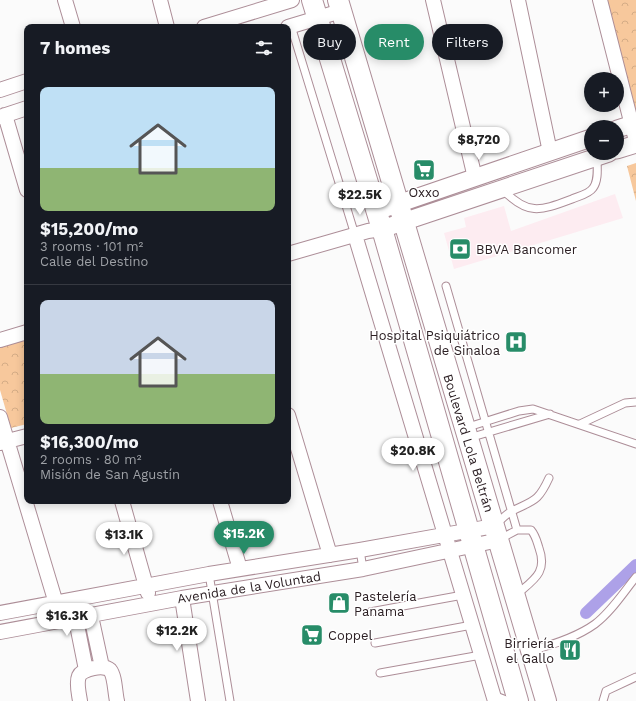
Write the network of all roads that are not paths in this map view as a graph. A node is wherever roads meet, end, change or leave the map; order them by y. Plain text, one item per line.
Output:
1 (65, 0) edge
2 (160, 0) edge
3 (433, 0) edge
4 (518, 0) edge
5 (600, 0) edge
6 (286, 1) edge
7 (339, 5) edge
8 (315, 9) edge
9 (231, 23) edge
10 (72, 24) edge
11 (166, 24) edge
12 (291, 26) edge
13 (291, 32) edge
14 (24, 82) edge
15 (0, 90) edge
16 (24, 109) edge
17 (2, 116) edge
18 (628, 125) edge
19 (584, 140) edge
20 (636, 142) edge
21 (624, 147) edge
22 (550, 152) junction
23 (588, 160) edge
24 (601, 160) edge
25 (475, 178) junction
26 (24, 181) edge
27 (502, 189) junction
28 (402, 213) junction
29 (370, 227) junction
30 (291, 253) edge
31 (446, 286) dead end
32 (24, 333) edge
33 (0, 340) edge
34 (636, 402) edge
35 (551, 414) junction
36 (0, 417) edge
37 (485, 422) junction
38 (580, 424) junction
39 (291, 425) edge
40 (488, 431) junction
41 (467, 433) junction
42 (24, 437) edge
43 (4, 442) edge
44 (636, 444) edge
45 (549, 478) dead end
46 (123, 504) edge
47 (221, 504) edge
48 (512, 511) junction
49 (517, 530) junction
50 (496, 533) junction
51 (446, 535) junction
52 (471, 538) junction
53 (360, 550) junction
54 (450, 551) junction
55 (330, 555) junction
56 (240, 569) junction
57 (363, 569) junction
58 (209, 574) junction
59 (636, 577) edge
60 (146, 585) junction
61 (212, 593) junction
62 (463, 595) junction
63 (514, 596) junction
64 (182, 598) junction
65 (71, 600) junction
66 (55, 603) junction
67 (151, 604) junction
68 (370, 612) dead end
69 (0, 613) edge
70 (91, 616) junction
71 (76, 618) junction
72 (61, 620) junction
73 (472, 625) junction
74 (0, 632) edge
75 (96, 638) junction
76 (81, 641) junction
77 (375, 643) dead end
78 (531, 651) junction
79 (481, 655) junction
80 (102, 667) junction
81 (86, 670) junction
82 (380, 673) dead end
83 (636, 677) edge
84 (494, 698) edge
85 (80, 701) edge
86 (117, 701) edge
87 (198, 701) edge
88 (230, 701) edge
89 (509, 701) edge
90 (518, 701) edge
91 (546, 701) edge
92 (603, 701) edge

1 - 10 street
2 - 11 street
3 - 25 street
4 - 22 street
5 - 18 street
6 - 9 street
7 - 8 street
7 - 28 main road, Boulevard Lola Beltrán
8 - 12 street
8 - 29 main road, Boulevard Lola Beltrán
13 - 29 lane
14 - 15 street
16 - 17 street
17 - 26 street
18 - 20 street
19 - 22 street
20 - 21 street
22 - 25 street
23 - 27 street
24 - 27 lane
25 - 28 street
27 - 28 street
28 - 29 street
28 - 41 main road, Boulevard Lola Beltrán
29 - 30 street
29 - 51 street
29 - 52 main road, Boulevard Lola Beltrán
31 - 37 lane
32 - 33 street
34 - 38 lane
35 - 37 lane
35 - 38 lane
35 - 40 lane
36 - 43 street
37 - 40 lane
37 - 41 lane
38 - 44 lane
39 - 55 street
40 - 41 lane
40 - 48 lane
41 - 50 main road, Boulevard Lola Beltrán
42 - 43 street
43 - 66 street
45 - 48 lane
46 - 60 street
47 - 56 street
48 - 49 lane
48 - 50 lane
49 - 50 lane
49 - 63 lane
50 - 52 street, Avenida de la Voluntad
50 - 63 main road, Boulevard Lola Beltrán
51 - 52 street, Avenida de la Voluntad
51 - 53 street, Avenida de la Voluntad
51 - 54 street
52 - 54 street, Avenida de la Voluntad
52 - 90 main road, Boulevard Lola Beltrán
53 - 55 street, Avenida de la Voluntad
53 - 57 lane
54 - 57 street, Avenida de la Voluntad
54 - 62 street
55 - 56 street, Avenida de la Voluntad
56 - 58 street, Avenida de la Voluntad
57 - 61 street, Avenida de la Voluntad
58 - 60 street, Avenida de la Voluntad
58 - 61 lane
59 - 78 lane
60 - 65 street, Avenida de la Voluntad
60 - 67 street
61 - 64 street, Avenida de la Voluntad
61 - 88 lane
62 - 68 lane
62 - 73 street
63 - 78 main road, Boulevard Lola Beltrán
64 - 67 street, Avenida de la Voluntad
64 - 87 street
65 - 66 street, Avenida de la Voluntad
65 - 71 street
66 - 69 street, Avenida de la Voluntad
66 - 72 street
67 - 70 street, Avenida de la Voluntad
70 - 71 street, Avenida de la Voluntad
70 - 75 street
71 - 72 street, Avenida de la Voluntad
71 - 76 street
72 - 74 street, Avenida de la Voluntad
73 - 77 lane
73 - 79 street
75 - 76 street
75 - 80 street
76 - 81 street
78 - 91 main road, Boulevard Lola Beltrán
79 - 82 lane
79 - 84 street
80 - 81 street
80 - 86 street
81 - 85 street
83 - 92 lane
84 - 89 lane

